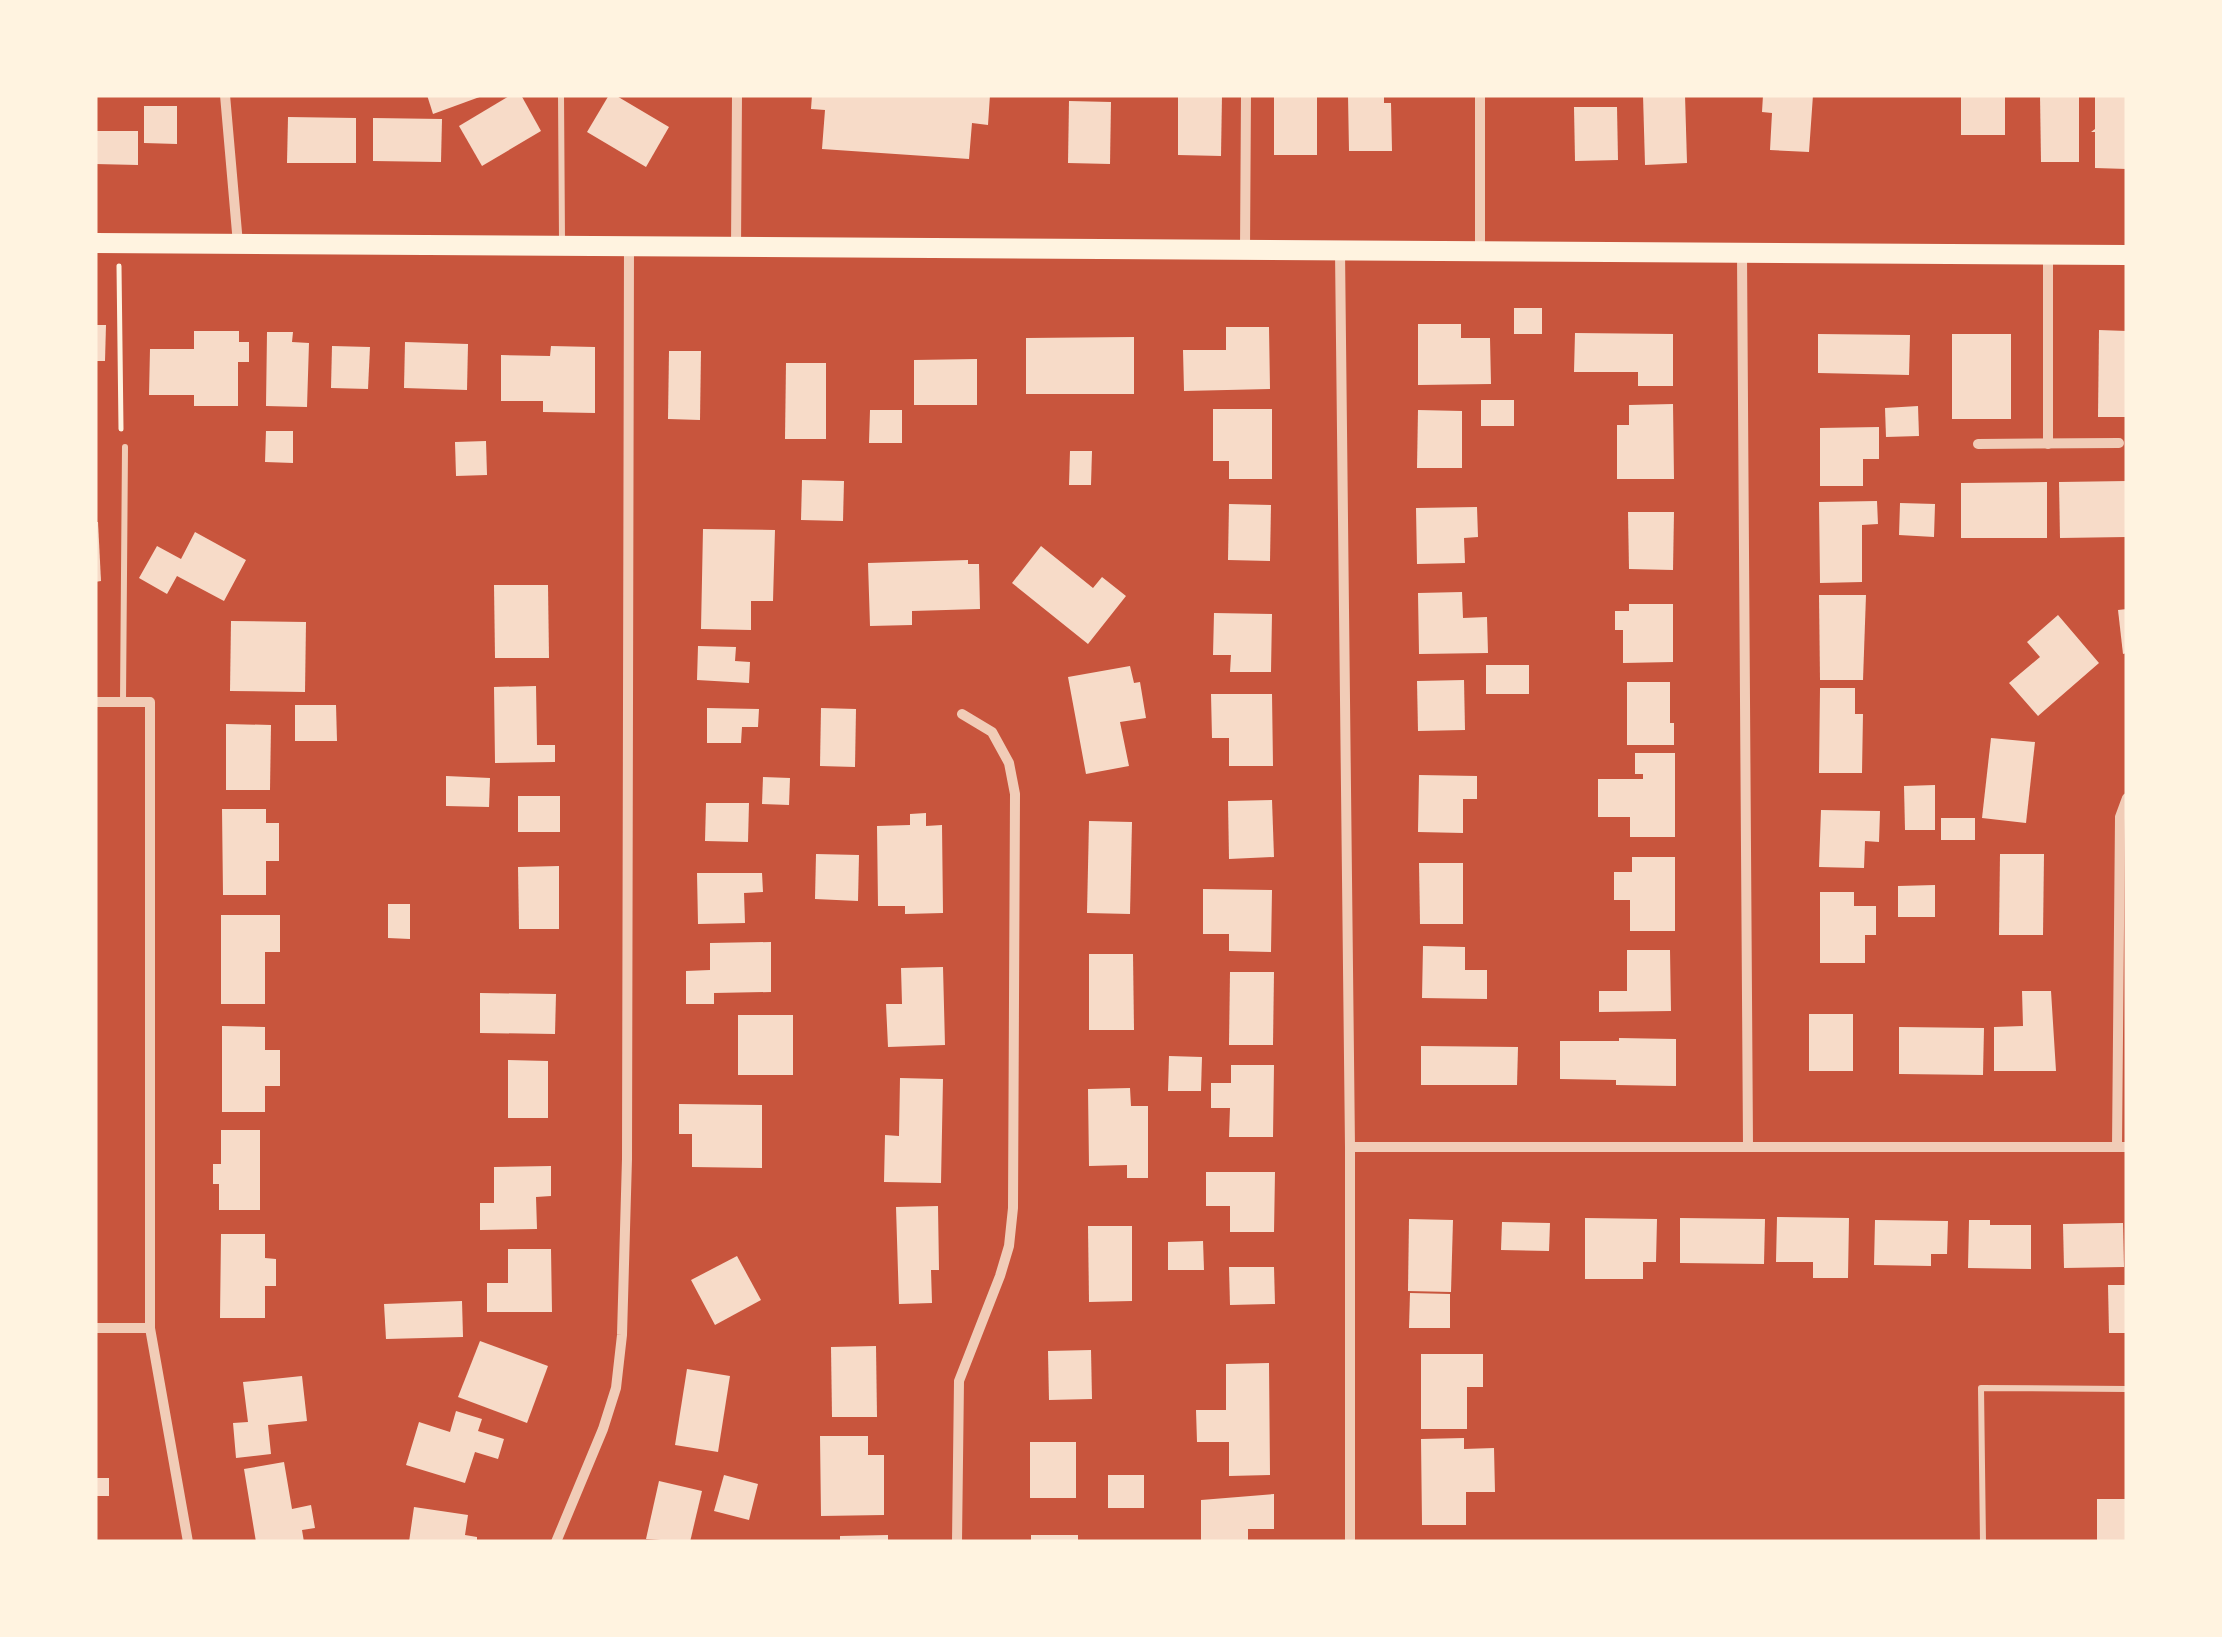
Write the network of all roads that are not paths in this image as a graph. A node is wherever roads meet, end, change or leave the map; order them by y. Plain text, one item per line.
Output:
1 (226, 95) edge
2 (561, 95) edge
3 (737, 95) edge
4 (1246, 95) edge
5 (1480, 95) edge
6 (95, 243) edge
7 (238, 244) junction
8 (562, 246) junction
9 (629, 246) junction
10 (736, 248) junction
11 (1245, 250) junction
12 (1340, 250) junction
13 (1480, 250) junction
14 (1742, 255) junction
15 (2048, 256) junction
16 (2127, 256) edge
17 (1978, 444) dead end
18 (2048, 444) junction
19 (2119, 444) dead end
20 (125, 447) road end
21 (95, 702) edge
22 (123, 702) junction
23 (962, 714) dead end
24 (2127, 798) edge
25 (1748, 1145) junction
26 (1350, 1146) junction
27 (2122, 1147) edge
28 (95, 1328) edge
29 (150, 1328) junction
30 (2127, 1389) edge
31 (188, 1542) edge
32 (556, 1542) edge
33 (956, 1542) edge
34 (1350, 1542) edge
35 (1983, 1542) edge

1 - 7 street
2 - 8 lane
3 - 10 street
4 - 11 street
5 - 13 street
6 - 7 main road
7 - 8 main road
8 - 9 main road
9 - 10 main road
9 - 32 street
10 - 11 main road
11 - 12 main road
12 - 13 main road
12 - 26 street
13 - 14 main road
14 - 15 main road
14 - 25 street
15 - 16 main road
15 - 18 street
17 - 18 street
18 - 19 street
20 - 22 lane
21 - 22 street
22 - 29 street
23 - 33 street
24 - 27 street
25 - 26 street
25 - 27 street
26 - 34 street
28 - 29 street
29 - 31 street
30 - 35 lane

